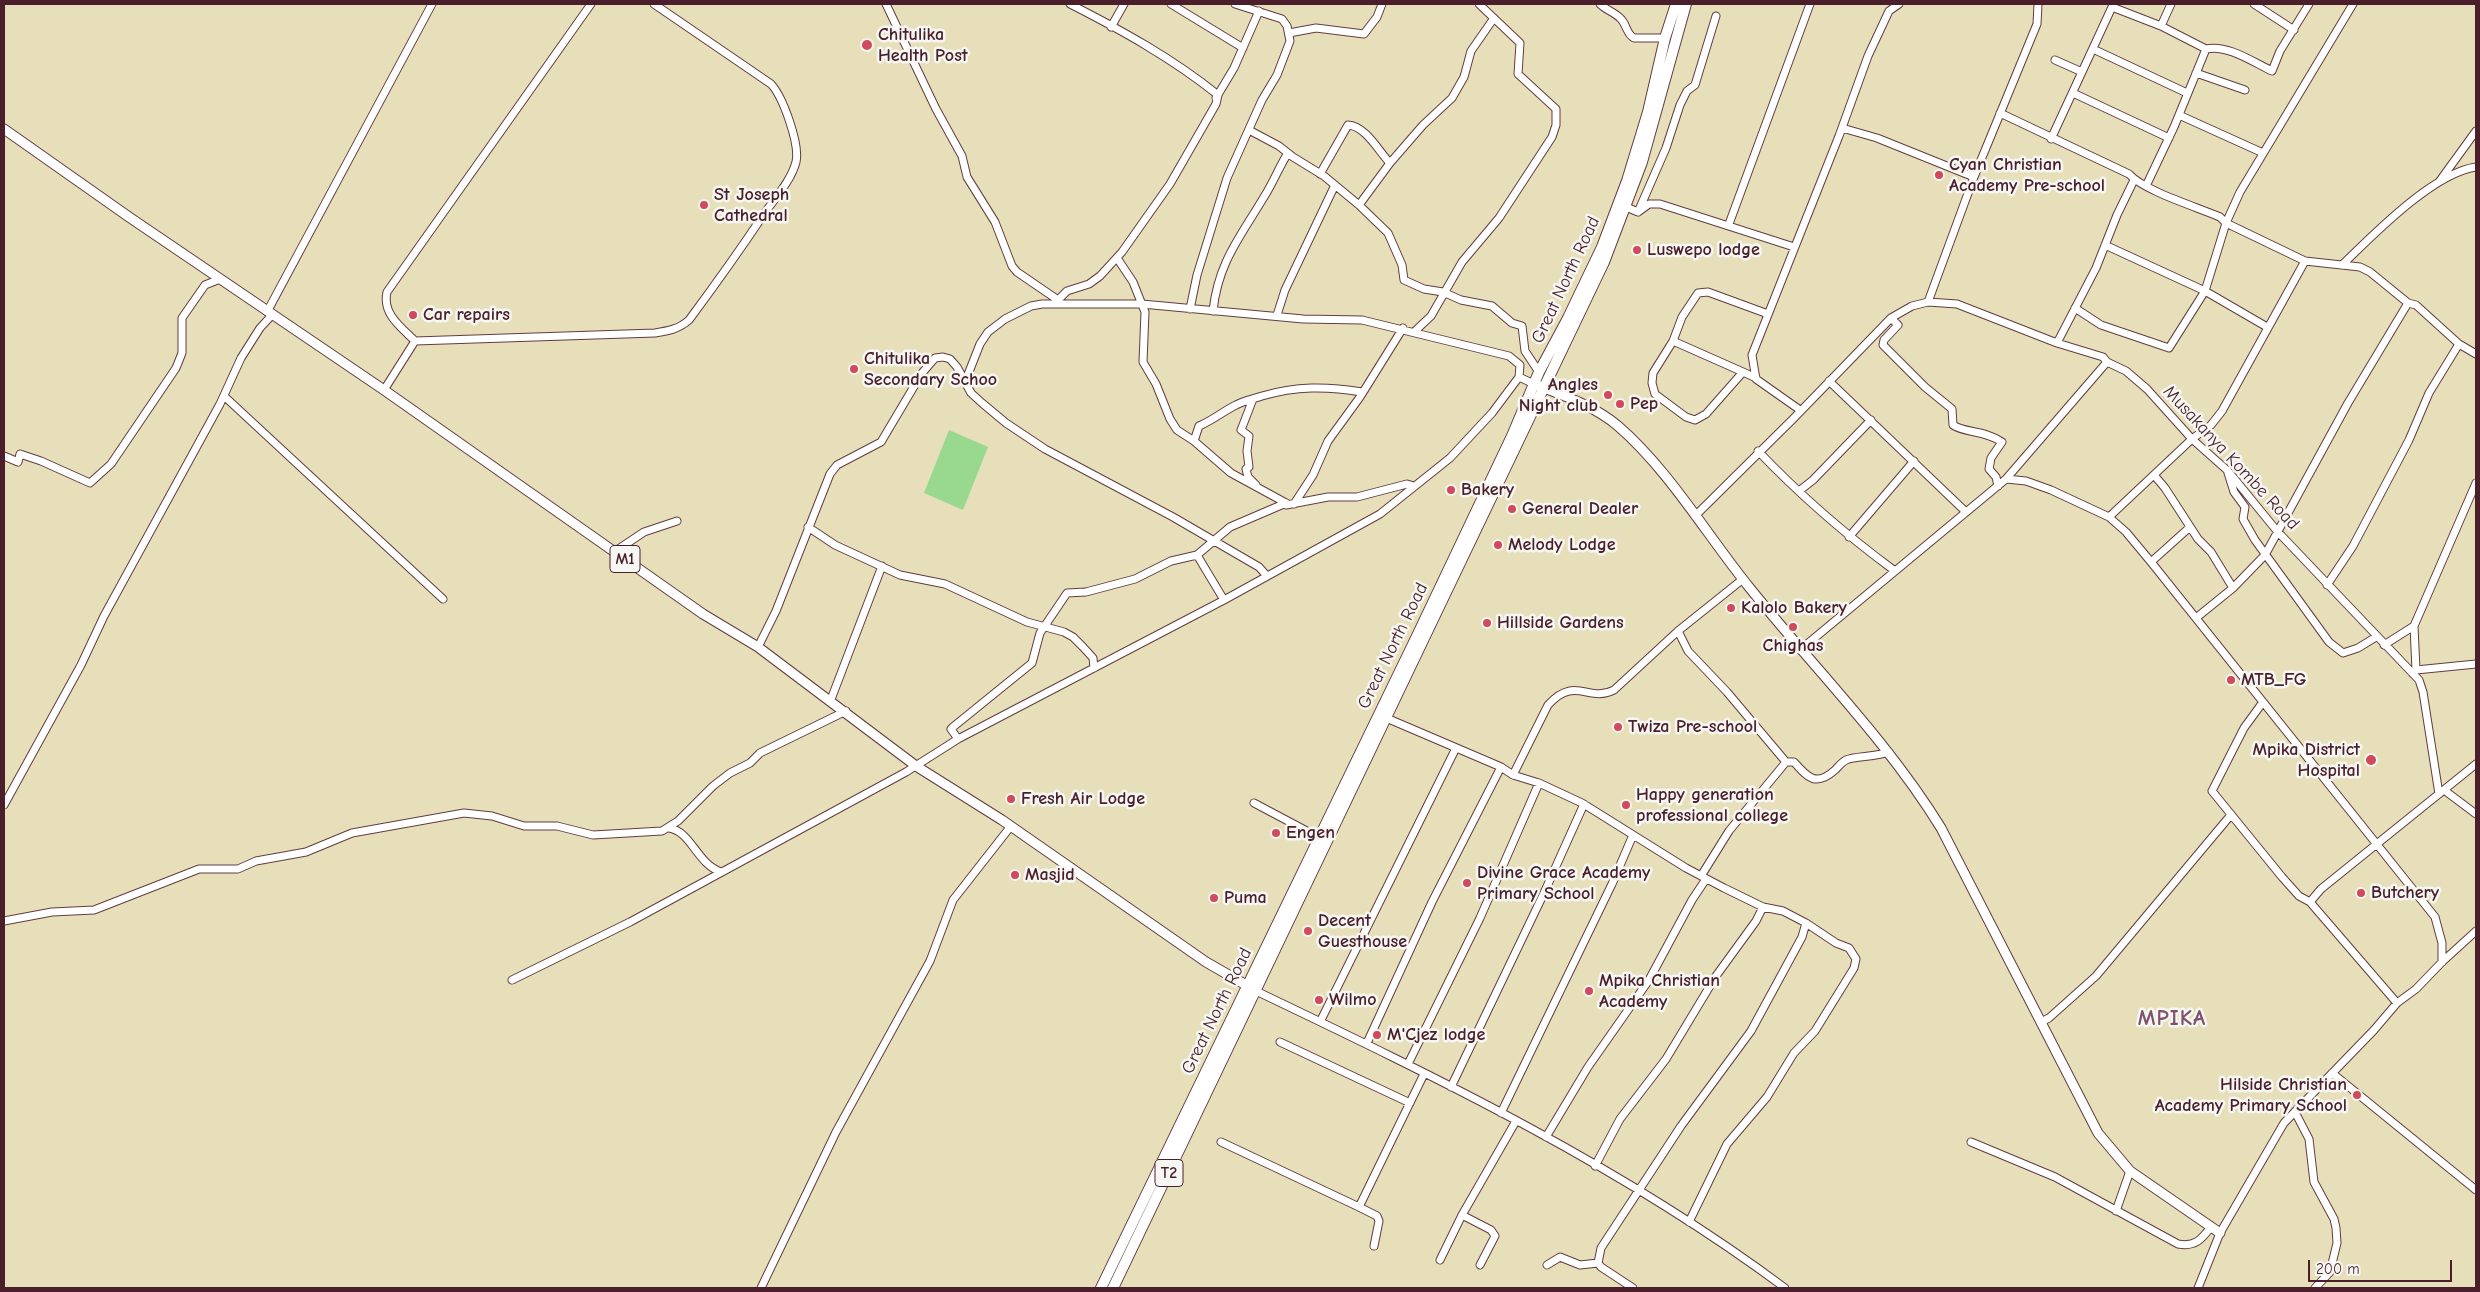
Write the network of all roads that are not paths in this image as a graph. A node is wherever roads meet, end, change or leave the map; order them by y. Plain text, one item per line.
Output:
1 (432, 4) edge
2 (591, 4) edge
3 (654, 4) edge
4 (886, 4) edge
5 (1070, 4) edge
6 (1124, 4) edge
7 (1171, 4) edge
8 (1235, 4) edge
9 (1382, 4) edge
10 (1479, 4) edge
11 (1600, 4) edge
12 (1676, 4) edge
13 (1686, 4) edge
14 (1810, 4) edge
15 (1899, 4) edge
16 (2038, 4) edge
17 (2171, 4) edge
18 (2254, 4) edge
19 (2309, 4) edge
20 (2353, 4) edge
21 (1259, 11) junction
22 (1716, 16) dead end
23 (1494, 18) junction
24 (2161, 26) junction
25 (1111, 27) junction
26 (2294, 30) junction
27 (1289, 33) junction
28 (1665, 38) junction
29 (1243, 48) junction
30 (2093, 49) junction
31 (2206, 49) junction
32 (2055, 60) dead end
33 (2082, 72) junction
34 (2196, 72) junction
35 (2245, 90) dead end
36 (2073, 93) junction
37 (2188, 93) junction
38 (1216, 98) junction
39 (2000, 113) junction
40 (2179, 115) junction
41 (1842, 128) junction
42 (4, 129) edge
43 (1249, 130) junction
44 (2476, 131) edge
45 (2169, 138) junction
46 (2051, 139) junction
47 (1288, 153) junction
48 (2263, 153) junction
49 (1390, 163) junction
50 (2476, 167) edge
51 (1320, 174) junction
52 (1974, 176) junction
53 (2134, 180) junction
54 (2437, 184) junction
55 (1335, 185) junction
56 (2146, 186) junction
57 (1359, 205) junction
58 (1626, 207) junction
59 (1638, 212) junction
60 (2226, 223) junction
61 (1729, 224) junction
62 (2105, 244) junction
63 (1794, 247) junction
64 (1117, 258) junction
65 (2305, 262) junction
66 (2342, 265) junction
67 (220, 279) junction
68 (2205, 291) junction
69 (1443, 292) junction
70 (1058, 302) junction
71 (1928, 302) junction
72 (2408, 303) junction
73 (1142, 304) junction
74 (2075, 308) junction
75 (1190, 309) junction
76 (1213, 311) junction
77 (270, 313) junction
78 (1768, 314) junction
79 (1277, 315) junction
80 (1891, 318) junction
81 (2267, 327) junction
82 (1403, 328) junction
83 (1414, 332) junction
84 (415, 341) junction
85 (1673, 341) junction
86 (2057, 343) junction
87 (2459, 344) junction
88 (2476, 354) edge
89 (2107, 362) junction
90 (1539, 372) junction
91 (1743, 372) junction
92 (1519, 377) junction
93 (1756, 379) junction
94 (1828, 381) junction
95 (965, 382) junction
96 (1534, 384) junction
97 (1545, 388) junction
98 (384, 390) junction
99 (1362, 392) junction
100 (224, 396) junction
101 (1253, 399) junction
102 (1800, 410) junction
103 (1871, 420) junction
104 (2192, 439) junction
105 (1194, 441) junction
106 (1758, 451) junction
107 (4, 456) edge
108 (1914, 461) junction
109 (2228, 471) junction
110 (2154, 475) junction
111 (2006, 479) junction
112 (2476, 483) edge
113 (1414, 486) junction
114 (1998, 486) junction
115 (1260, 489) junction
116 (1799, 490) junction
117 (1286, 502) junction
118 (1294, 504) junction
119 (1966, 512) junction
120 (1695, 516) junction
121 (2109, 517) junction
122 (678, 521) dead end
123 (808, 527) junction
124 (2190, 528) junction
125 (2277, 531) junction
126 (1849, 537) junction
127 (1213, 542) junction
128 (614, 552) junction
129 (1197, 555) junction
130 (2265, 555) junction
131 (2151, 562) junction
132 (882, 566) junction
133 (1895, 572) junction
134 (1267, 576) junction
135 (1743, 579) junction
136 (2327, 585) junction
137 (2233, 588) junction
138 (444, 599) dead end
139 (1224, 600) junction
140 (2196, 618) junction
141 (2414, 626) junction
142 (1044, 628) junction
143 (1678, 631) junction
144 (2376, 637) junction
145 (2384, 645) junction
146 (758, 647) junction
147 (1800, 650) junction
148 (2476, 664) edge
149 (1094, 668) junction
150 (2415, 672) junction
151 (830, 702) junction
152 (2263, 702) junction
153 (846, 711) junction
154 (1384, 717) junction
155 (958, 740) junction
156 (1456, 748) junction
157 (1889, 752) junction
158 (1786, 762) junction
159 (2476, 764) edge
160 (916, 766) junction
161 (1500, 767) junction
162 (1512, 775) junction
163 (1539, 783) junction
164 (2441, 792) junction
165 (1254, 803) dead end
166 (1584, 804) junction
167 (4, 805) edge
168 (2476, 814) edge
169 (2230, 816) junction
170 (1011, 826) junction
171 (669, 828) junction
172 (1633, 835) junction
173 (1320, 838) junction
174 (2377, 846) junction
175 (721, 872) junction
176 (1704, 878) junction
177 (2310, 902) junction
178 (1763, 907) junction
179 (4, 921) edge
180 (1806, 923) junction
181 (2476, 931) edge
182 (2442, 962) junction
183 (512, 980) dead end
184 (1252, 988) junction
185 (2397, 1003) junction
186 (1320, 1020) junction
187 (2040, 1022) junction
188 (1280, 1042) dead end
189 (1367, 1043) junction
190 (1408, 1064) junction
191 (1424, 1074) junction
192 (2332, 1074) junction
193 (1451, 1087) junction
194 (1410, 1103) junction
195 (2294, 1112) junction
196 (1501, 1113) junction
197 (1516, 1121) junction
198 (1546, 1137) junction
199 (1220, 1142) dead end
200 (1971, 1142) dead end
201 (1595, 1166) junction
202 (2130, 1171) junction
203 (1639, 1190) junction
204 (2476, 1190) edge
205 (1360, 1207) junction
206 (2116, 1211) junction
207 (1462, 1215) junction
208 (1689, 1222) junction
209 (2211, 1227) junction
210 (2220, 1233) junction
211 (1374, 1246) dead end
212 (1440, 1260) dead end
213 (1598, 1263) junction
214 (1547, 1265) dead end
215 (1480, 1266) dead end
216 (761, 1288) edge
217 (1101, 1288) edge
218 (1113, 1288) edge
219 (1633, 1288) edge
220 (1785, 1288) edge
221 (2198, 1288) edge
222 (2315, 1288) edge

1 - 77 street
2 - 84 street
3 - 84 street
4 - 70 street
5 - 25 street
6 - 25 street
7 - 29 street
8 - 21 street
9 - 27 street
10 - 23 street
11 - 28 street
12 - 28 highway, Great North Road / T2
13 - 58 highway, Great North Road / T2
14 - 61 street
15 - 41 street
16 - 39 street
17 - 24 street
18 - 26 street
19 - 26 street
20 - 48 street
21 - 27 street
21 - 29 street
22 - 59 street
23 - 49 street
23 - 69 street
24 - 30 street
24 - 31 street
25 - 38 street
26 - 31 street
27 - 43 street
28 - 90 highway, Great North Road / T2
29 - 38 street
30 - 33 street
30 - 37 street
31 - 34 street
32 - 33 street
33 - 36 street
34 - 35 street
34 - 37 street
36 - 45 street
36 - 46 street
37 - 40 street
38 - 64 street
39 - 46 street
39 - 52 street
40 - 45 street
40 - 48 street
41 - 52 street
41 - 63 street
42 - 67 main road, M1
43 - 47 street
43 - 75 street
44 - 54 street
45 - 56 street
46 - 53 street
47 - 51 street
47 - 76 street
48 - 60 street
49 - 51 street
49 - 57 street
50 - 54 street
51 - 55 street
52 - 71 street
53 - 56 street
53 - 62 street
54 - 66 street
55 - 57 street
55 - 79 street
56 - 60 street
57 - 69 street
58 - 59 street
58 - 97 highway, Great North Road / T2
59 - 61 street
60 - 65 street
60 - 68 street
61 - 63 street
62 - 68 street
62 - 74 street
63 - 78 street
64 - 70 street
64 - 73 street
65 - 66 street
65 - 81 street
66 - 72 street
67 - 77 main road, M1
67 - 107 street
68 - 74 street
68 - 81 street
69 - 83 street
69 - 90 street
70 - 73 street
70 - 95 street
71 - 80 street
71 - 86 street, Musakanya Kombe Road
72 - 87 street
72 - 125 street
73 - 75 street
73 - 105 street
74 - 86 street
75 - 76 street
76 - 79 street
77 - 98 main road, M1
77 - 100 street
78 - 85 street
78 - 93 street
79 - 82 street
80 - 94 street
80 - 114 street
81 - 104 street
82 - 83 street
82 - 99 street
83 - 92 street
84 - 98 street
85 - 91 street
85 - 91 street
86 - 89 street, Musakanya Kombe Road
87 - 88 street
87 - 136 street
89 - 104 street, Musakanya Kombe Road
89 - 111 street
90 - 96 highway, Great North Road / T2
91 - 93 street
92 - 96 street
92 - 113 street
93 - 102 street
94 - 102 street
94 - 103 street
95 - 123 street
95 - 127 street
96 - 97 main road
96 - 173 highway, Great North Road / T2
97 - 120 main road
97 - 154 highway, Great North Road / T2
98 - 128 main road, M1
99 - 101 street
99 - 118 street
100 - 138 street
100 - 167 street
101 - 105 street
101 - 115 street
102 - 106 street
103 - 108 street
103 - 116 street
104 - 109 street, Musakanya Kombe Road
104 - 110 street
105 - 115 street
106 - 116 street
106 - 120 street
108 - 119 street
108 - 126 street
109 - 125 street, Musakanya Kombe Road
109 - 130 street
110 - 121 street
110 - 124 street
111 - 114 street
111 - 121 street
112 - 141 street
113 - 118 street
113 - 134 street
114 - 119 street
115 - 117 street
116 - 126 street
117 - 118 street
117 - 127 street
119 - 133 street
120 - 135 main road
121 - 131 street
122 - 128 street
123 - 132 street
123 - 146 street
124 - 131 street
124 - 137 street
125 - 130 street
125 - 136 street, Musakanya Kombe Road
126 - 133 street
127 - 129 street
127 - 134 street
128 - 146 main road, M1
129 - 139 street
129 - 142 street
130 - 137 street
130 - 144 street
131 - 140 street
132 - 142 street
132 - 151 street
133 - 147 street
134 - 139 street
135 - 143 street
135 - 147 main road
136 - 144 street, Musakanya Kombe Road
137 - 140 street
139 - 149 street
140 - 152 street
141 - 145 street
141 - 150 street
142 - 149 street
142 - 155 street
143 - 158 street
143 - 162 street
144 - 145 street, Musakanya Kombe Road
145 - 150 street, Musakanya Kombe Road
146 - 151 main road, M1
147 - 157 main road
148 - 150 street
149 - 155 street
150 - 164 street, Musakanya Kombe Road
151 - 153 main road, M1
152 - 169 street
152 - 174 street
153 - 160 main road, M1
153 - 171 street
154 - 156 street
154 - 184 highway, Great North Road / T2
155 - 160 street
156 - 161 street
156 - 186 street
157 - 158 street
157 - 187 main road
158 - 176 street
159 - 164 street
160 - 170 main road, M1
160 - 175 street
161 - 162 street
161 - 189 street
162 - 163 street
163 - 166 street
163 - 190 street
164 - 168 street
164 - 174 street
165 - 173 street
166 - 172 street
166 - 193 street
169 - 177 street
169 - 187 street
170 - 184 main road, M1
170 - 216 street
171 - 175 street
171 - 179 street
172 - 176 street
172 - 196 street
173 - 184 highway, Great North Road / T2
174 - 177 street
174 - 182 street
175 - 183 street
176 - 178 street
176 - 198 street
177 - 185 street
178 - 180 street
178 - 201 street
180 - 203 street
180 - 208 street
181 - 182 street
182 - 185 street
184 - 186 street
184 - 217 highway, Great North Road / T2
184 - 218 highway, Great North Road / T2
185 - 192 street
186 - 189 street
187 - 202 main road
188 - 194 street
189 - 190 street
190 - 191 street
191 - 193 street
191 - 194 street
192 - 195 street
192 - 204 street
193 - 196 street
194 - 205 street
195 - 210 street
195 - 222 street
196 - 197 street
197 - 198 street
197 - 207 street
198 - 201 street
199 - 205 street
200 - 206 street
201 - 203 street
202 - 206 street
202 - 209 main road
203 - 208 street
203 - 213 street
205 - 211 street
206 - 209 street
207 - 212 street
207 - 215 street
208 - 220 street
209 - 210 main road
210 - 221 street
213 - 214 street
213 - 219 street

